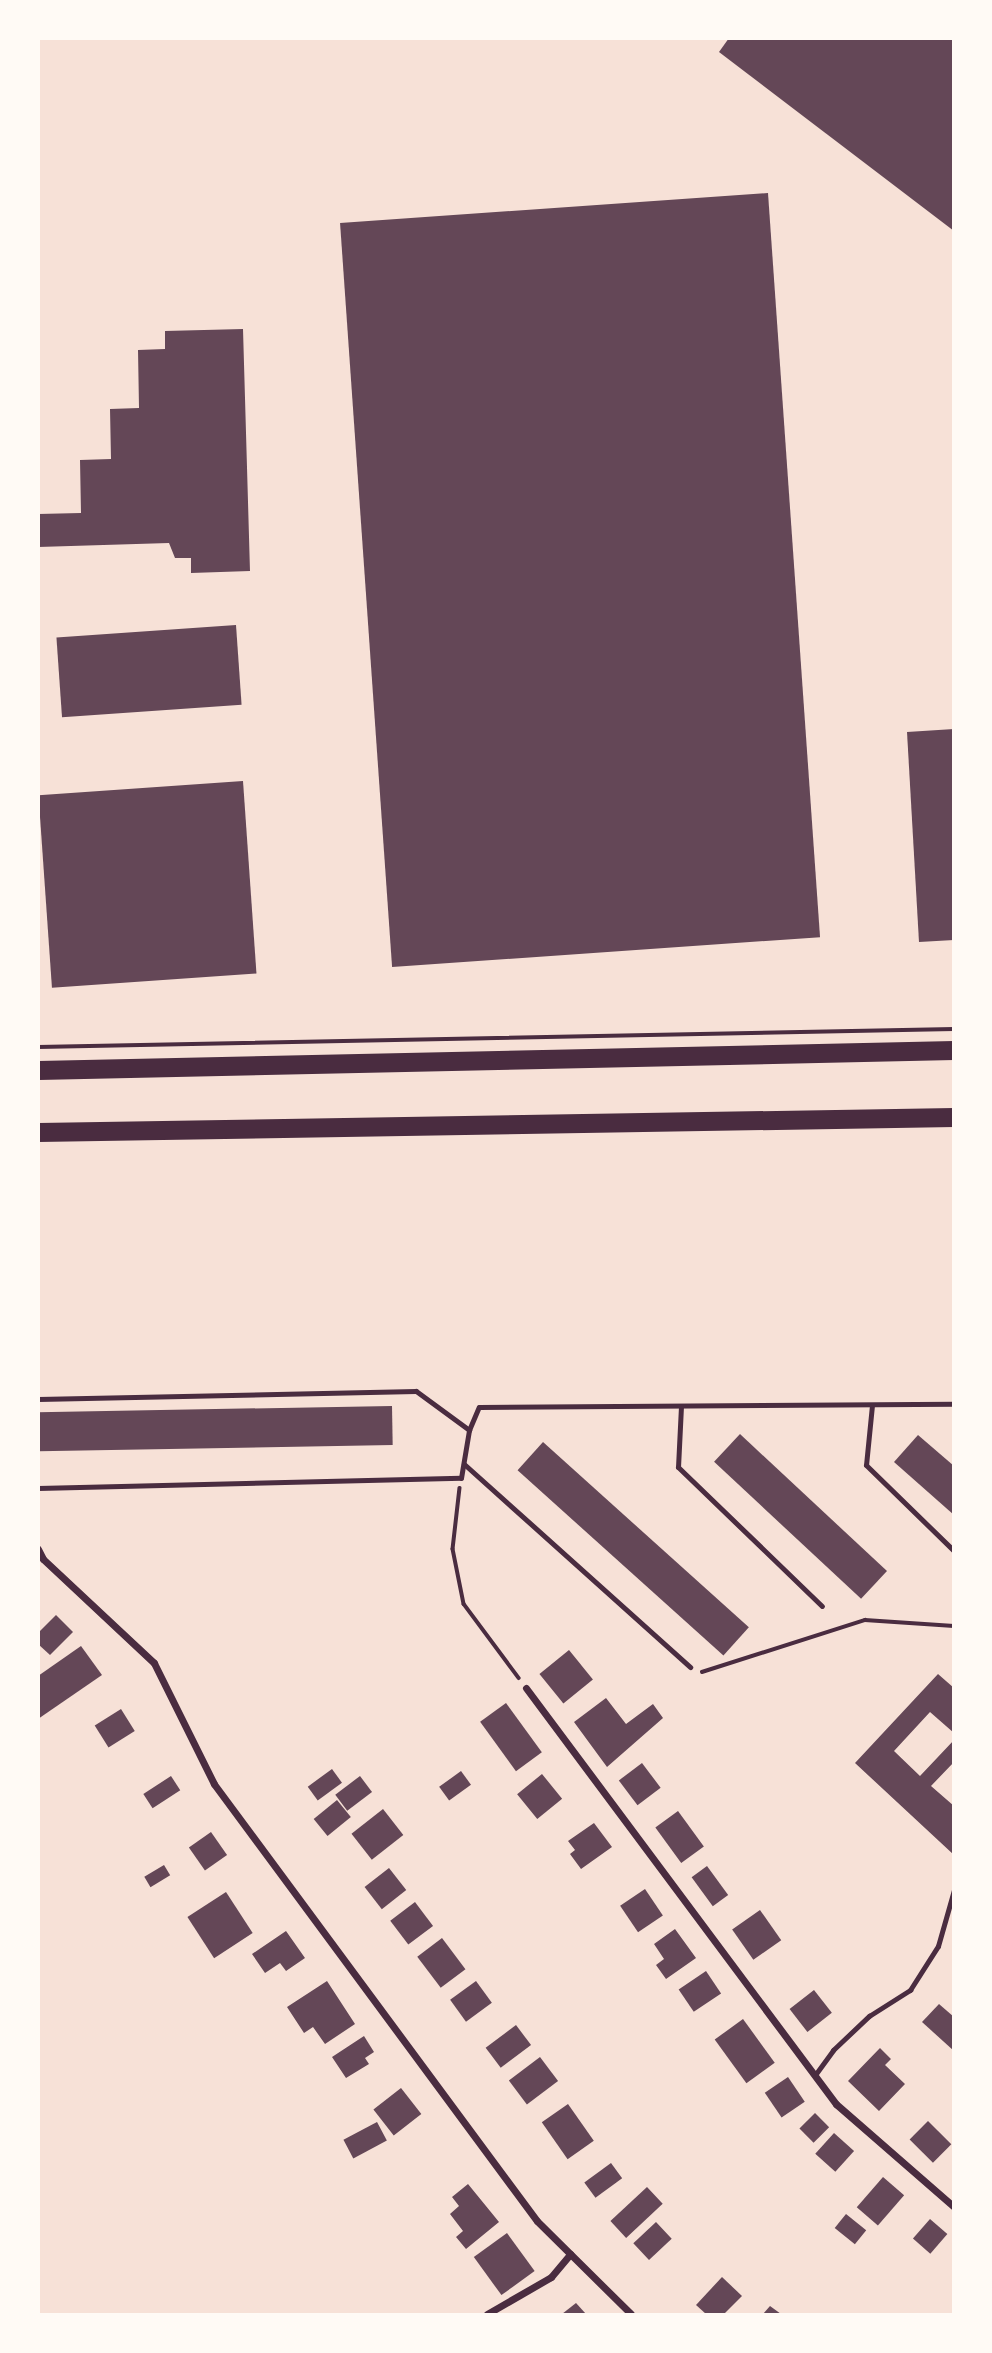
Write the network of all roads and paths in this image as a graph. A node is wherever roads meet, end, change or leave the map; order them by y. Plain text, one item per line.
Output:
1 (954, 1028) edge
2 (38, 1047) edge
3 (954, 1050) edge
4 (38, 1070) edge
5 (954, 1117) edge
6 (38, 1132) edge
7 (38, 1399) edge
8 (954, 1404) edge
9 (872, 1405) junction
10 (681, 1406) junction
11 (469, 1430) junction
12 (464, 1464) junction
13 (461, 1478) junction
14 (38, 1488) edge
15 (38, 1549) edge
16 (954, 1550) edge
17 (822, 1606) dead end
18 (954, 1626) edge
19 (690, 1667) joint
20 (526, 1688) joint
21 (954, 1890) edge
22 (815, 2074) junction
23 (954, 2207) edge
24 (570, 2254) junction
25 (486, 2315) edge
26 (631, 2315) edge

1 - 2 path
3 - 4 highway
5 - 6 highway
7 - 11 lane
8 - 9 lane
9 - 10 lane
9 - 16 lane
10 - 11 lane
10 - 17 lane
11 - 12 lane
12 - 13 lane
12 - 19 lane
13 - 14 lane
13 - 20 path
15 - 24 street
18 - 19 path
20 - 22 street
21 - 22 lane
22 - 23 street
24 - 25 street
24 - 26 street

